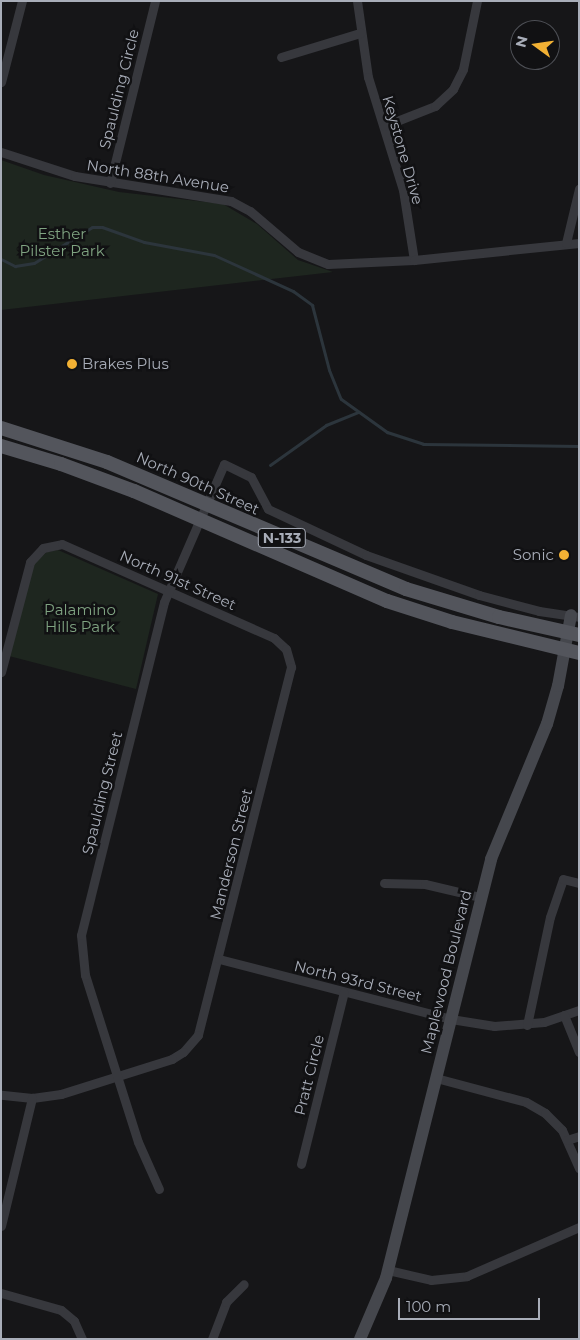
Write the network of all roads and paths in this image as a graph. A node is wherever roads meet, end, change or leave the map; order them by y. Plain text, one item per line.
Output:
1 (22, 1) edge
2 (155, 1) edge
3 (357, 1) edge
4 (477, 1) edge
5 (360, 33) junction
6 (281, 57) dead end
7 (1, 82) edge
8 (384, 126) junction
9 (1, 152) edge
10 (110, 183) junction
11 (579, 189) edge
12 (566, 243) junction
13 (579, 243) edge
14 (414, 260) junction
15 (1, 428) edge
16 (1, 446) edge
17 (206, 503) junction
18 (198, 519) junction
19 (168, 590) junction
20 (575, 616) edge
21 (573, 634) edge
22 (564, 650) junction
23 (579, 653) edge
24 (290, 658) joint
25 (1, 672) edge
26 (384, 882) dead end
27 (579, 883) edge
28 (480, 897) junction
29 (220, 959) junction
30 (344, 992) junction
31 (579, 1010) edge
32 (564, 1015) junction
33 (451, 1019) junction
34 (526, 1025) junction
35 (579, 1052) edge
36 (117, 1076) junction
37 (436, 1078) junction
38 (1, 1095) edge
39 (32, 1098) junction
40 (579, 1136) edge
41 (567, 1140) junction
42 (301, 1164) dead end
43 (579, 1168) edge
44 (159, 1189) dead end
45 (1, 1226) edge
46 (579, 1227) edge
47 (388, 1270) junction
48 (244, 1284) dead end
49 (1, 1293) edge
50 (82, 1339) edge
51 (212, 1339) edge
52 (360, 1339) edge

1 - 7 street
2 - 10 street, Spaulding Circle
3 - 5 street, Keystone Drive
4 - 8 street
5 - 6 street
5 - 8 street, Keystone Drive
8 - 14 street, Keystone Drive
9 - 10 street, North 88th Avenue
10 - 14 street, North 88th Avenue
11 - 12 street
12 - 13 street
12 - 14 street
15 - 17 main road, North 90th Street / N-133
16 - 18 main road, N-133
17 - 18 street, Spaulding Street
17 - 20 street, Spaulding Street
17 - 21 main road, North 90th Street / N-133
18 - 19 street, Spaulding Street
18 - 22 main road, N-133
19 - 24 street, North 91st Street
19 - 25 street, North 91st Street
19 - 36 street, Spaulding Street
20 - 21 street, Maplewood Boulevard
21 - 22 street, Maplewood Boulevard
22 - 23 main road, N-133
22 - 28 street, Maplewood Boulevard
24 - 29 street, Manderson Street
26 - 28 street
27 - 34 street
28 - 33 street, Maplewood Boulevard
29 - 30 street, North 93rd Street
29 - 36 street, Manderson Street
30 - 33 street, North 93rd Street
30 - 42 street, Pratt Circle
31 - 32 street, North 93rd Street
32 - 34 street, North 93rd Street
32 - 35 street
33 - 34 street, North 93rd Street
33 - 37 street, Maplewood Boulevard
36 - 39 street
36 - 44 street, Spaulding Street
37 - 41 street
37 - 47 street, Maplewood Boulevard
38 - 39 street
39 - 45 street
40 - 41 street
41 - 43 street
46 - 47 street
47 - 52 street, Maplewood Boulevard
48 - 51 street
49 - 50 street

